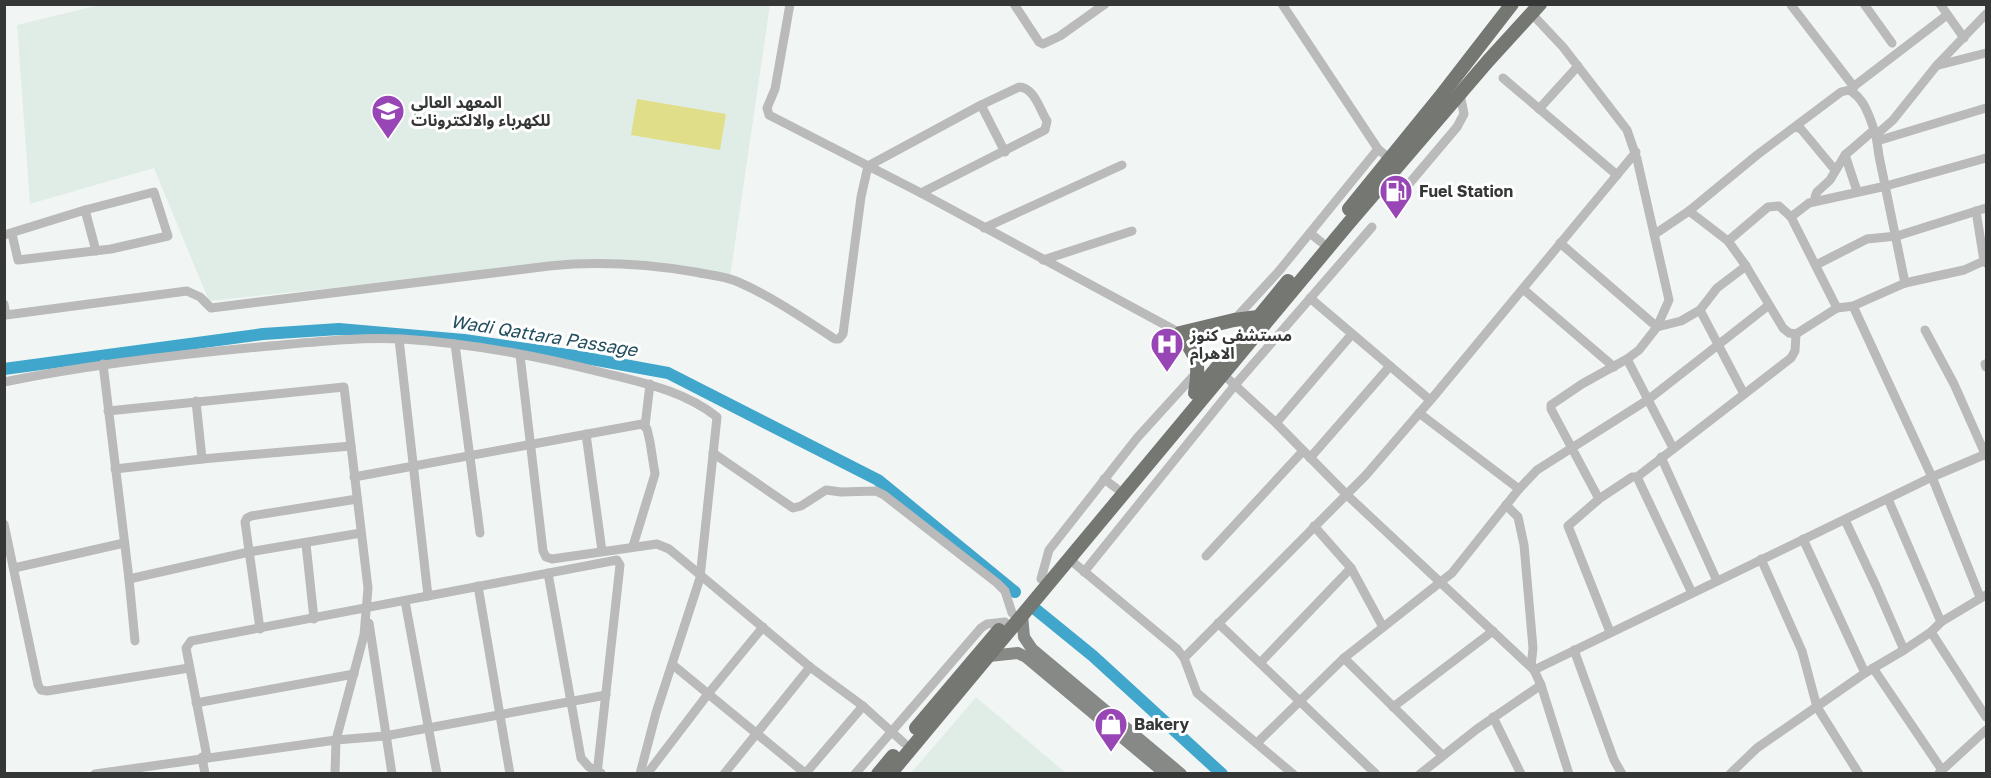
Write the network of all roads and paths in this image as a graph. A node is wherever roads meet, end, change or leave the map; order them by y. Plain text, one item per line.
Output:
1 (790, 4) edge
2 (1014, 4) edge
3 (1105, 4) edge
4 (1282, 4) edge
5 (1512, 4) edge
6 (1864, 4) edge
7 (1940, 4) edge
8 (1791, 5) edge
9 (1535, 9) edge
10 (1986, 14) edge
11 (1947, 15) junction
12 (1964, 38) junction
13 (1892, 43) dead end
14 (1986, 53) edge
15 (1937, 65) junction
16 (1578, 66) junction
17 (1503, 78) dead end
18 (1852, 89) junction
19 (1460, 94) junction
20 (981, 105) junction
21 (1986, 108) edge
22 (1539, 109) junction
23 (1796, 127) junction
24 (1876, 135) junction
25 (1378, 149) junction
26 (1005, 152) junction
27 (1636, 153) junction
28 (1845, 155) junction
29 (1986, 158) edge
30 (1390, 159) junction
31 (1122, 165) dead end
32 (868, 166) junction
33 (1834, 170) junction
34 (1617, 175) junction
35 (1886, 186) junction
36 (1857, 191) junction
37 (921, 194) junction
38 (1397, 198) dead end
39 (1817, 200) junction
40 (1986, 208) edge
41 (85, 210) junction
42 (1689, 211) junction
43 (1976, 211) junction
44 (1791, 217) junction
45 (1372, 227) dead end
46 (984, 228) junction
47 (1132, 231) dead end
48 (1655, 234) junction
49 (8, 235) edge
50 (1897, 236) junction
51 (1315, 238) junction
52 (1728, 241) junction
53 (1560, 243) junction
54 (96, 250) junction
55 (1043, 260) junction
56 (1986, 261) edge
57 (1816, 265) junction
58 (1746, 266) junction
59 (1905, 283) junction
60 (1523, 290) junction
61 (1310, 298) junction
62 (4, 304) edge
63 (1769, 305) junction
64 (1853, 306) junction
65 (1837, 308) junction
66 (1700, 310) junction
67 (1258, 317) junction
68 (1234, 320) junction
69 (1657, 327) junction
70 (1925, 330) dead end
71 (1180, 333) junction
72 (1352, 334) junction
73 (1796, 334) junction
74 (399, 339) junction
75 (454, 344) junction
76 (1718, 346) junction
77 (520, 355) junction
78 (1627, 359) junction
79 (103, 364) junction
80 (1390, 366) junction
81 (1614, 367) junction
82 (1199, 370) junction
83 (1224, 375) junction
84 (4, 382) edge
85 (650, 384) junction
86 (1235, 385) junction
87 (1195, 393) junction
88 (1744, 394) junction
89 (1649, 399) junction
90 (1430, 400) junction
91 (196, 401) junction
92 (108, 411) junction
93 (1419, 413) junction
94 (1276, 423) junction
95 (645, 426) junction
96 (586, 434) junction
97 (531, 444) junction
98 (351, 446) junction
99 (1673, 448) junction
100 (1572, 449) junction
101 (713, 453) junction
102 (1307, 455) junction
103 (1986, 455) edge
104 (470, 456) junction
105 (1661, 457) junction
106 (202, 459) junction
107 (413, 466) junction
108 (116, 469) junction
109 (354, 477) junction
110 (1637, 477) junction
111 (1932, 477) junction
112 (1104, 479) junction
113 (1116, 488) junction
114 (1519, 489) junction
115 (1347, 495) junction
116 (357, 499) junction
117 (1599, 499) junction
118 (1888, 499) junction
119 (1506, 505) junction
120 (1845, 520) junction
121 (4, 524) edge
122 (1314, 526) junction
123 (361, 533) junction
124 (480, 533) dead end
125 (1803, 539) junction
126 (124, 543) junction
127 (306, 544) junction
128 (633, 546) junction
129 (602, 550) junction
130 (249, 552) junction
131 (1206, 556) dead end
132 (1068, 558) junction
133 (1761, 559) junction
134 (14, 568) junction
135 (1351, 568) junction
136 (1084, 572) junction
137 (548, 573) junction
138 (700, 574) junction
139 (129, 579) junction
140 (1041, 579) junction
141 (4, 580) edge
142 (16, 580) junction
143 (1718, 581) junction
144 (1440, 582) junction
145 (478, 586) junction
146 (1692, 593) junction
147 (428, 596) junction
148 (1983, 596) edge
149 (405, 601) junction
150 (367, 609) junction
151 (1013, 617) junction
152 (314, 619) junction
153 (1941, 622) junction
154 (1218, 623) junction
155 (763, 627) junction
156 (1383, 627) junction
157 (260, 628) junction
158 (1493, 631) junction
159 (1611, 632) junction
160 (1931, 632) junction
161 (135, 640) dead end
162 (978, 650) junction
163 (1574, 650) junction
164 (1904, 650) junction
165 (1029, 653) junction
166 (1184, 657) junction
167 (1344, 658) junction
168 (1261, 662) junction
169 (673, 665) junction
170 (810, 667) junction
171 (189, 668) junction
172 (1532, 668) junction
173 (1869, 670) junction
174 (354, 674) junction
175 (1541, 685) junction
176 (708, 693) junction
177 (606, 695) junction
178 (1301, 700) junction
179 (571, 702) junction
180 (196, 703) junction
181 (863, 706) junction
182 (1393, 707) junction
183 (1816, 707) junction
184 (500, 716) junction
185 (1493, 717) junction
186 (1986, 717) edge
187 (428, 729) junction
188 (1986, 730) edge
189 (891, 731) junction
190 (756, 732) junction
191 (385, 736) junction
192 (336, 740) junction
193 (1258, 742) junction
194 (904, 743) junction
195 (1442, 755) junction
196 (204, 757) junction
197 (1940, 772) edge
198 (598, 773) edge
199 (806, 773) edge
200 (1181, 773) edge
201 (95, 774) edge
202 (205, 774) edge
203 (335, 774) edge
204 (392, 774) edge
205 (437, 774) edge
206 (510, 774) edge
207 (639, 774) edge
208 (647, 774) edge
209 (724, 774) edge
210 (855, 774) edge
211 (878, 774) edge
212 (890, 774) edge
213 (1166, 774) edge
214 (1293, 774) edge
215 (1376, 774) edge
216 (1420, 774) edge
217 (1521, 774) edge
218 (1569, 774) edge
219 (1622, 774) edge
220 (1730, 774) edge
221 (1859, 774) edge

1 - 32 street
2 - 3 street
4 - 25 street
5 - 30 highway
6 - 13 street
7 - 11 street
8 - 18 street
9 - 16 street
9 - 19 highway
10 - 12 street
11 - 12 street
11 - 18 street
12 - 15 street
14 - 15 street
15 - 24 street
16 - 22 street
16 - 27 street
17 - 22 street
18 - 23 street
18 - 24 street
19 - 38 street
19 - 83 highway
20 - 26 street
20 - 26 street
20 - 32 street
21 - 24 street
22 - 34 street
23 - 33 street
23 - 42 street
24 - 28 street
24 - 35 street
25 - 30 street
25 - 51 street
26 - 37 street
27 - 34 street
27 - 48 street
28 - 33 street
28 - 36 street
29 - 35 street
30 - 51 highway
31 - 46 street
32 - 37 street
32 - 62 street
33 - 39 street
34 - 53 street
35 - 36 street
35 - 50 street
36 - 39 street
37 - 46 street
39 - 44 street
40 - 43 street
41 - 49 street
41 - 54 street
41 - 54 street
42 - 48 street
42 - 52 street
43 - 50 street
43 - 56 street
44 - 52 street
44 - 57 street
45 - 61 street
46 - 55 street
47 - 55 street
48 - 69 street
49 - 54 street
50 - 57 street
50 - 59 street
51 - 67 highway
51 - 68 street
52 - 58 street
53 - 60 street
53 - 69 street
55 - 71 street
56 - 59 street
57 - 65 street
58 - 63 street
58 - 66 street
59 - 64 street
60 - 81 street
60 - 90 street
61 - 72 street
61 - 86 street
63 - 73 street
63 - 76 street
64 - 65 street
64 - 111 street
65 - 73 street
66 - 69 street
66 - 76 street
67 - 68 highway
67 - 87 highway
68 - 71 highway
69 - 78 street
70 - 103 street
71 - 82 highway
72 - 80 street
72 - 94 street
73 - 88 street
74 - 75 street
74 - 79 street
74 - 107 street
75 - 77 street
75 - 104 street
76 - 88 street
76 - 89 street
77 - 85 street
77 - 97 street
78 - 81 street
78 - 89 street
79 - 84 street
79 - 92 street
80 - 90 street
80 - 102 street
81 - 100 street
82 - 87 highway
82 - 112 street
83 - 86 street
83 - 132 highway
85 - 95 street
85 - 101 street
86 - 94 street
86 - 136 street
87 - 113 highway
88 - 99 street
89 - 99 street
89 - 100 street
90 - 93 street
91 - 92 street
91 - 98 street
91 - 106 street
92 - 108 street
93 - 114 street
93 - 115 street
94 - 102 street
95 - 96 street
95 - 128 street
96 - 97 street
96 - 129 street
97 - 104 street
97 - 129 street
98 - 106 street
98 - 109 street
99 - 105 street
100 - 114 street
100 - 117 street
101 - 138 street
101 - 151 street
102 - 115 street
102 - 131 street
103 - 111 street
104 - 107 street
104 - 124 street
105 - 110 street
105 - 143 street
106 - 108 street
107 - 109 street
107 - 147 street
108 - 126 street
109 - 116 street
110 - 117 street
110 - 146 street
111 - 118 street
111 - 148 street
112 - 113 street
112 - 140 street
113 - 140 highway
114 - 119 street
115 - 122 street
115 - 144 street
116 - 123 street
116 - 130 street
117 - 159 street
118 - 120 street
118 - 153 street
119 - 144 street
119 - 172 street
120 - 125 street
120 - 164 street
121 - 134 street
122 - 135 street
122 - 154 street
123 - 127 street
123 - 150 street
125 - 133 street
125 - 173 street
126 - 134 street
126 - 139 street
127 - 130 street
127 - 152 street
128 - 129 street
128 - 138 street
130 - 139 street
130 - 157 street
132 - 136 street
132 - 151 highway
133 - 143 street
133 - 183 street
134 - 142 street
135 - 156 street
135 - 168 street
136 - 166 street
137 - 145 street
137 - 177 street
137 - 179 street
138 - 155 street
138 - 169 street
139 - 161 street
140 - 151 highway
141 - 142 street
142 - 171 street
143 - 146 street
144 - 156 street
144 - 158 street
145 - 147 street
145 - 184 street
146 - 159 street
147 - 149 street
148 - 153 street
149 - 150 street
149 - 187 street
150 - 152 street
150 - 174 street
150 - 191 street
151 - 162 highway
151 - 162 highway
151 - 165 main road
152 - 157 street
153 - 160 street
154 - 166 street
154 - 168 street
155 - 170 street
155 - 176 street
156 - 167 street
157 - 171 street
158 - 172 street
158 - 182 street
159 - 163 street
160 - 164 street
160 - 186 street
162 - 165 main road
162 - 189 street
162 - 194 highway
162 - 212 highway
163 - 172 street
163 - 219 street
164 - 173 street
165 - 200 main road
165 - 213 main road
166 - 193 street
167 - 178 street
167 - 182 street
168 - 178 street
169 - 176 street
169 - 207 street
170 - 181 street
170 - 190 street
171 - 180 street
172 - 175 street
173 - 183 street
173 - 197 street
174 - 180 street
174 - 192 street
175 - 185 street
175 - 218 street
176 - 190 street
176 - 208 street
177 - 179 street
177 - 198 street
178 - 193 street
178 - 215 street
179 - 184 street
179 - 198 street
180 - 196 street
181 - 189 street
181 - 199 street
182 - 195 street
183 - 220 street
183 - 221 street
184 - 187 street
184 - 206 street
185 - 195 street
185 - 217 street
187 - 191 street
187 - 205 street
188 - 197 street
189 - 194 street
189 - 210 street
190 - 199 street
190 - 209 street
191 - 192 street
191 - 204 street
192 - 196 street
192 - 203 street
193 - 214 street
194 - 211 highway
195 - 216 street
196 - 201 street
196 - 202 street

